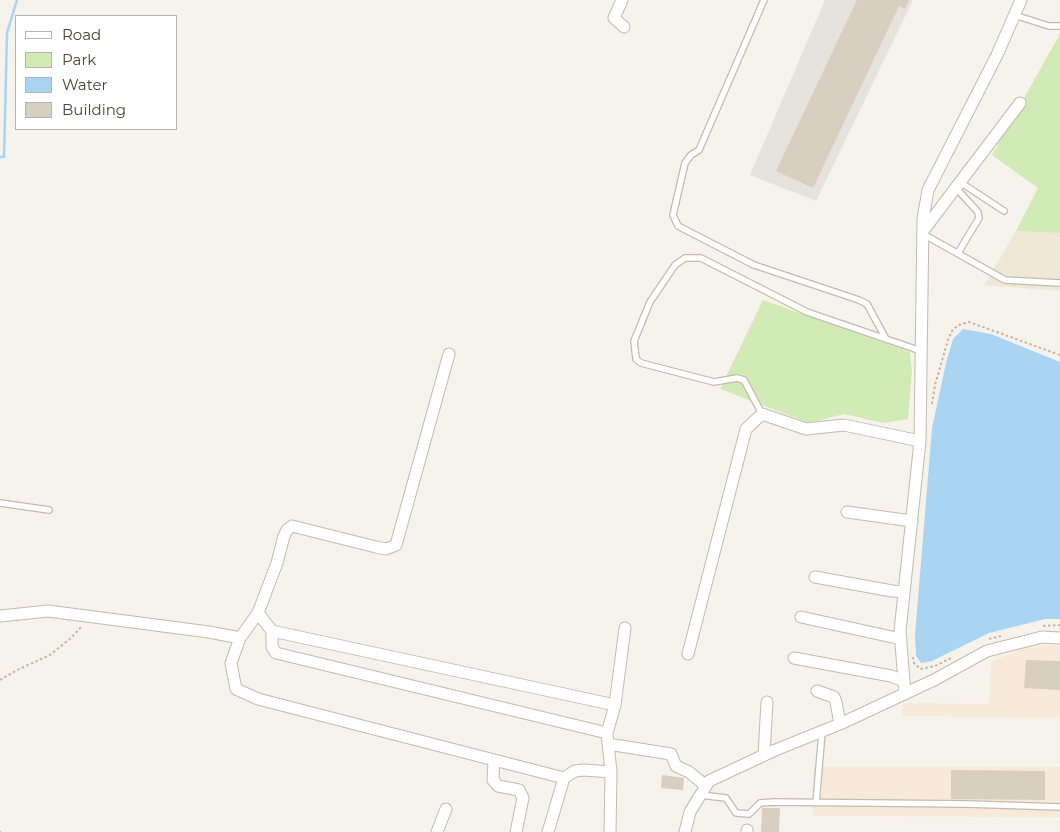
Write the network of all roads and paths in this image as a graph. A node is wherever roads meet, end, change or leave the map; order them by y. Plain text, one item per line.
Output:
1 (622, 0) edge
2 (764, 0) edge
3 (1021, 0) edge
4 (1014, 15) junction
5 (1060, 26) edge
6 (624, 27) dead end
7 (1020, 103) dead end
8 (958, 185) junction
9 (1004, 211) dead end
10 (923, 233) junction
11 (958, 253) junction
12 (1060, 283) edge
13 (886, 339) junction
14 (921, 351) junction
15 (449, 354) dead end
16 (1060, 355) edge
17 (930, 411) dead end
18 (762, 414) junction
19 (920, 441) junction
20 (0, 503) edge
21 (49, 510) dead end
22 (847, 512) dead end
23 (912, 522) junction
24 (815, 577) dead end
25 (904, 592) junction
26 (258, 613) junction
27 (0, 616) edge
28 (801, 617) dead end
29 (1060, 625) edge
30 (82, 626) dead end
31 (1042, 627) dead end
32 (625, 628) dead end
33 (272, 632) junction
34 (1008, 634) dead end
35 (240, 638) junction
36 (1060, 638) edge
37 (901, 639) junction
38 (983, 642) dead end
39 (688, 654) dead end
40 (913, 655) dead end
41 (794, 658) dead end
42 (951, 658) dead end
43 (0, 680) edge
44 (904, 681) junction
45 (817, 691) dead end
46 (905, 694) junction
47 (767, 702) dead end
48 (615, 706) junction
49 (840, 724) junction
50 (822, 732) junction
51 (608, 739) junction
52 (764, 755) junction
53 (494, 760) junction
54 (611, 772) junction
55 (564, 778) junction
56 (702, 790) junction
57 (816, 803) junction
58 (1060, 807) edge
59 (446, 809) dead end
60 (437, 832) edge
61 (516, 832) edge
62 (548, 832) edge
63 (610, 832) edge
64 (685, 832) edge

1 - 6 street
2 - 13 lane
3 - 4 street
4 - 5 lane
4 - 10 street
7 - 8 street
8 - 9 lane
8 - 10 street
8 - 11 lane
10 - 11 lane
10 - 14 street
11 - 12 lane
13 - 14 lane
13 - 18 lane
14 - 19 street
15 - 26 street
16 - 17 path
18 - 19 street
18 - 39 street
19 - 23 street
20 - 21 lane
22 - 23 street
23 - 25 street
24 - 25 street
25 - 37 street
26 - 33 street
26 - 35 street
27 - 35 street
28 - 37 street
29 - 31 path
30 - 43 path
32 - 48 street
33 - 48 street
33 - 51 street
34 - 38 path
35 - 53 street
36 - 46 street
37 - 44 street
40 - 42 path
41 - 44 street
44 - 46 street
45 - 49 street
46 - 49 street
47 - 52 street
48 - 51 street
49 - 50 street
50 - 52 street
50 - 57 lane
51 - 54 street
51 - 56 street
52 - 56 street
53 - 55 street
53 - 61 street
54 - 55 street
54 - 63 street
55 - 62 street
56 - 57 lane
56 - 64 street
57 - 58 lane
59 - 60 street

